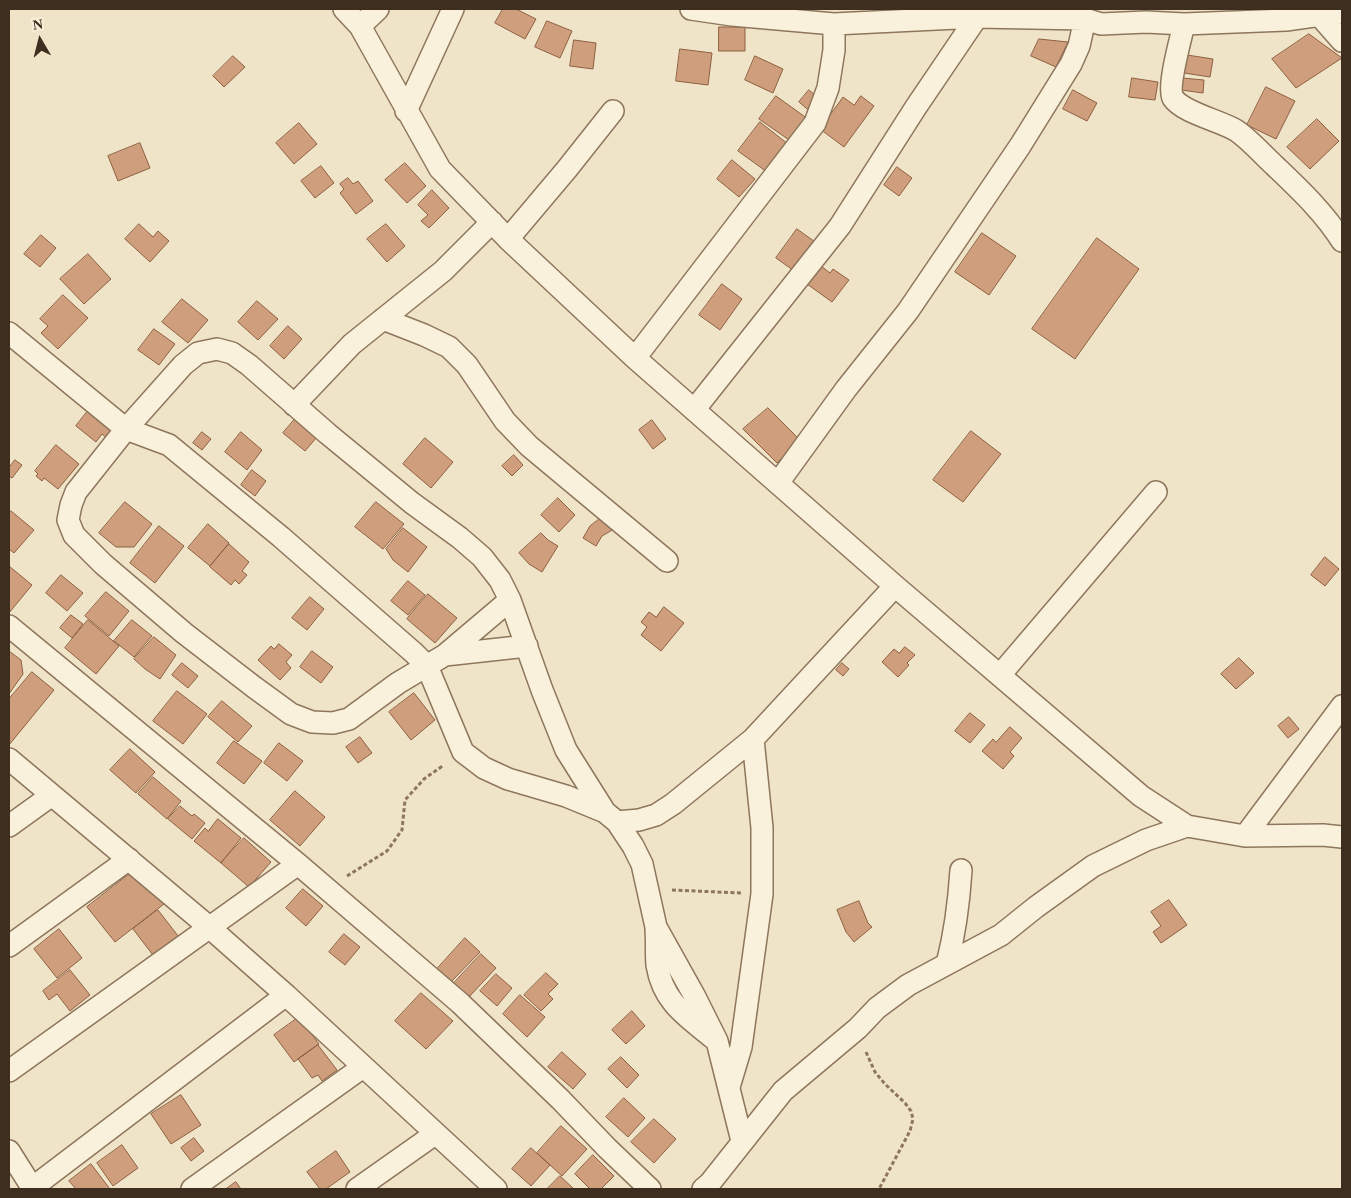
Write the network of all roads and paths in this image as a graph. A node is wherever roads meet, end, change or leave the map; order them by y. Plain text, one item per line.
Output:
1 (344, 9) edge
2 (378, 9) edge
3 (453, 9) edge
4 (691, 9) edge
5 (1064, 9) edge
6 (1342, 12) edge
7 (1320, 16) junction
8 (977, 17) junction
9 (1085, 19) junction
10 (834, 24) junction
11 (1184, 24) junction
12 (360, 26) junction
13 (1342, 41) edge
14 (406, 111) junction
15 (613, 111) dead end
16 (492, 222) junction
17 (508, 239) junction
18 (1342, 241) edge
19 (383, 319) junction
20 (9, 333) edge
21 (634, 358) junction
22 (294, 405) junction
23 (694, 410) junction
24 (126, 429) junction
25 (778, 483) junction
26 (1156, 492) dead end
27 (667, 561) dead end
28 (895, 586) junction
29 (510, 600) junction
30 (9, 626) edge
31 (527, 646) junction
32 (446, 655) junction
33 (427, 666) junction
34 (1000, 675) junction
35 (1342, 706) edge
36 (753, 739) junction
37 (463, 752) junction
38 (9, 759) edge
39 (52, 795) junction
40 (611, 817) junction
41 (9, 826) edge
42 (1187, 826) junction
43 (1245, 836) junction
44 (1342, 837) edge
45 (129, 859) junction
46 (298, 864) junction
47 (961, 870) dead end
48 (326, 888) junction
49 (649, 889) junction
50 (762, 894) junction
51 (209, 927) junction
52 (9, 946) edge
53 (947, 964) junction
54 (286, 995) junction
55 (858, 1028) junction
56 (363, 1067) junction
57 (9, 1071) edge
58 (729, 1088) junction
59 (435, 1134) junction
60 (742, 1141) junction
61 (9, 1151) edge
62 (33, 1189) edge
63 (192, 1189) edge
64 (357, 1189) edge
65 (496, 1189) edge
66 (650, 1189) edge
67 (703, 1189) edge
68 (879, 1189) edge

1 - 12 street
2 - 12 street
3 - 14 street
4 - 10 street
5 - 9 street
6 - 7 street
7 - 11 street
7 - 13 street
8 - 9 street
8 - 10 street
8 - 23 street
9 - 11 street
9 - 25 street
10 - 21 street
11 - 18 street
12 - 14 street
14 - 16 street
15 - 17 street
16 - 17 street
16 - 19 street
17 - 21 street
19 - 22 street
19 - 27 street
20 - 24 street
21 - 23 street
22 - 24 street
22 - 29 street
23 - 25 street
24 - 33 street
24 - 33 street
25 - 28 street
26 - 34 street
28 - 34 street
28 - 36 street
29 - 31 street
29 - 32 street
30 - 46 street
31 - 32 street
31 - 40 street
32 - 33 street
33 - 37 street
34 - 42 street
35 - 43 street
36 - 40 street
36 - 50 street
37 - 40 street
37 - 48 path
38 - 39 street
39 - 41 street
39 - 45 street
40 - 49 street
42 - 43 street
42 - 53 street
43 - 44 street
45 - 51 street
45 - 52 street
46 - 48 street
46 - 51 street
47 - 53 street
48 - 66 street
49 - 50 path
49 - 58 street
50 - 58 street
51 - 54 street
51 - 57 street
53 - 55 street
54 - 56 street
54 - 62 street
55 - 60 street
55 - 68 path
56 - 59 street
56 - 63 street
58 - 60 street
59 - 64 street
59 - 65 street
60 - 67 street
61 - 62 street

